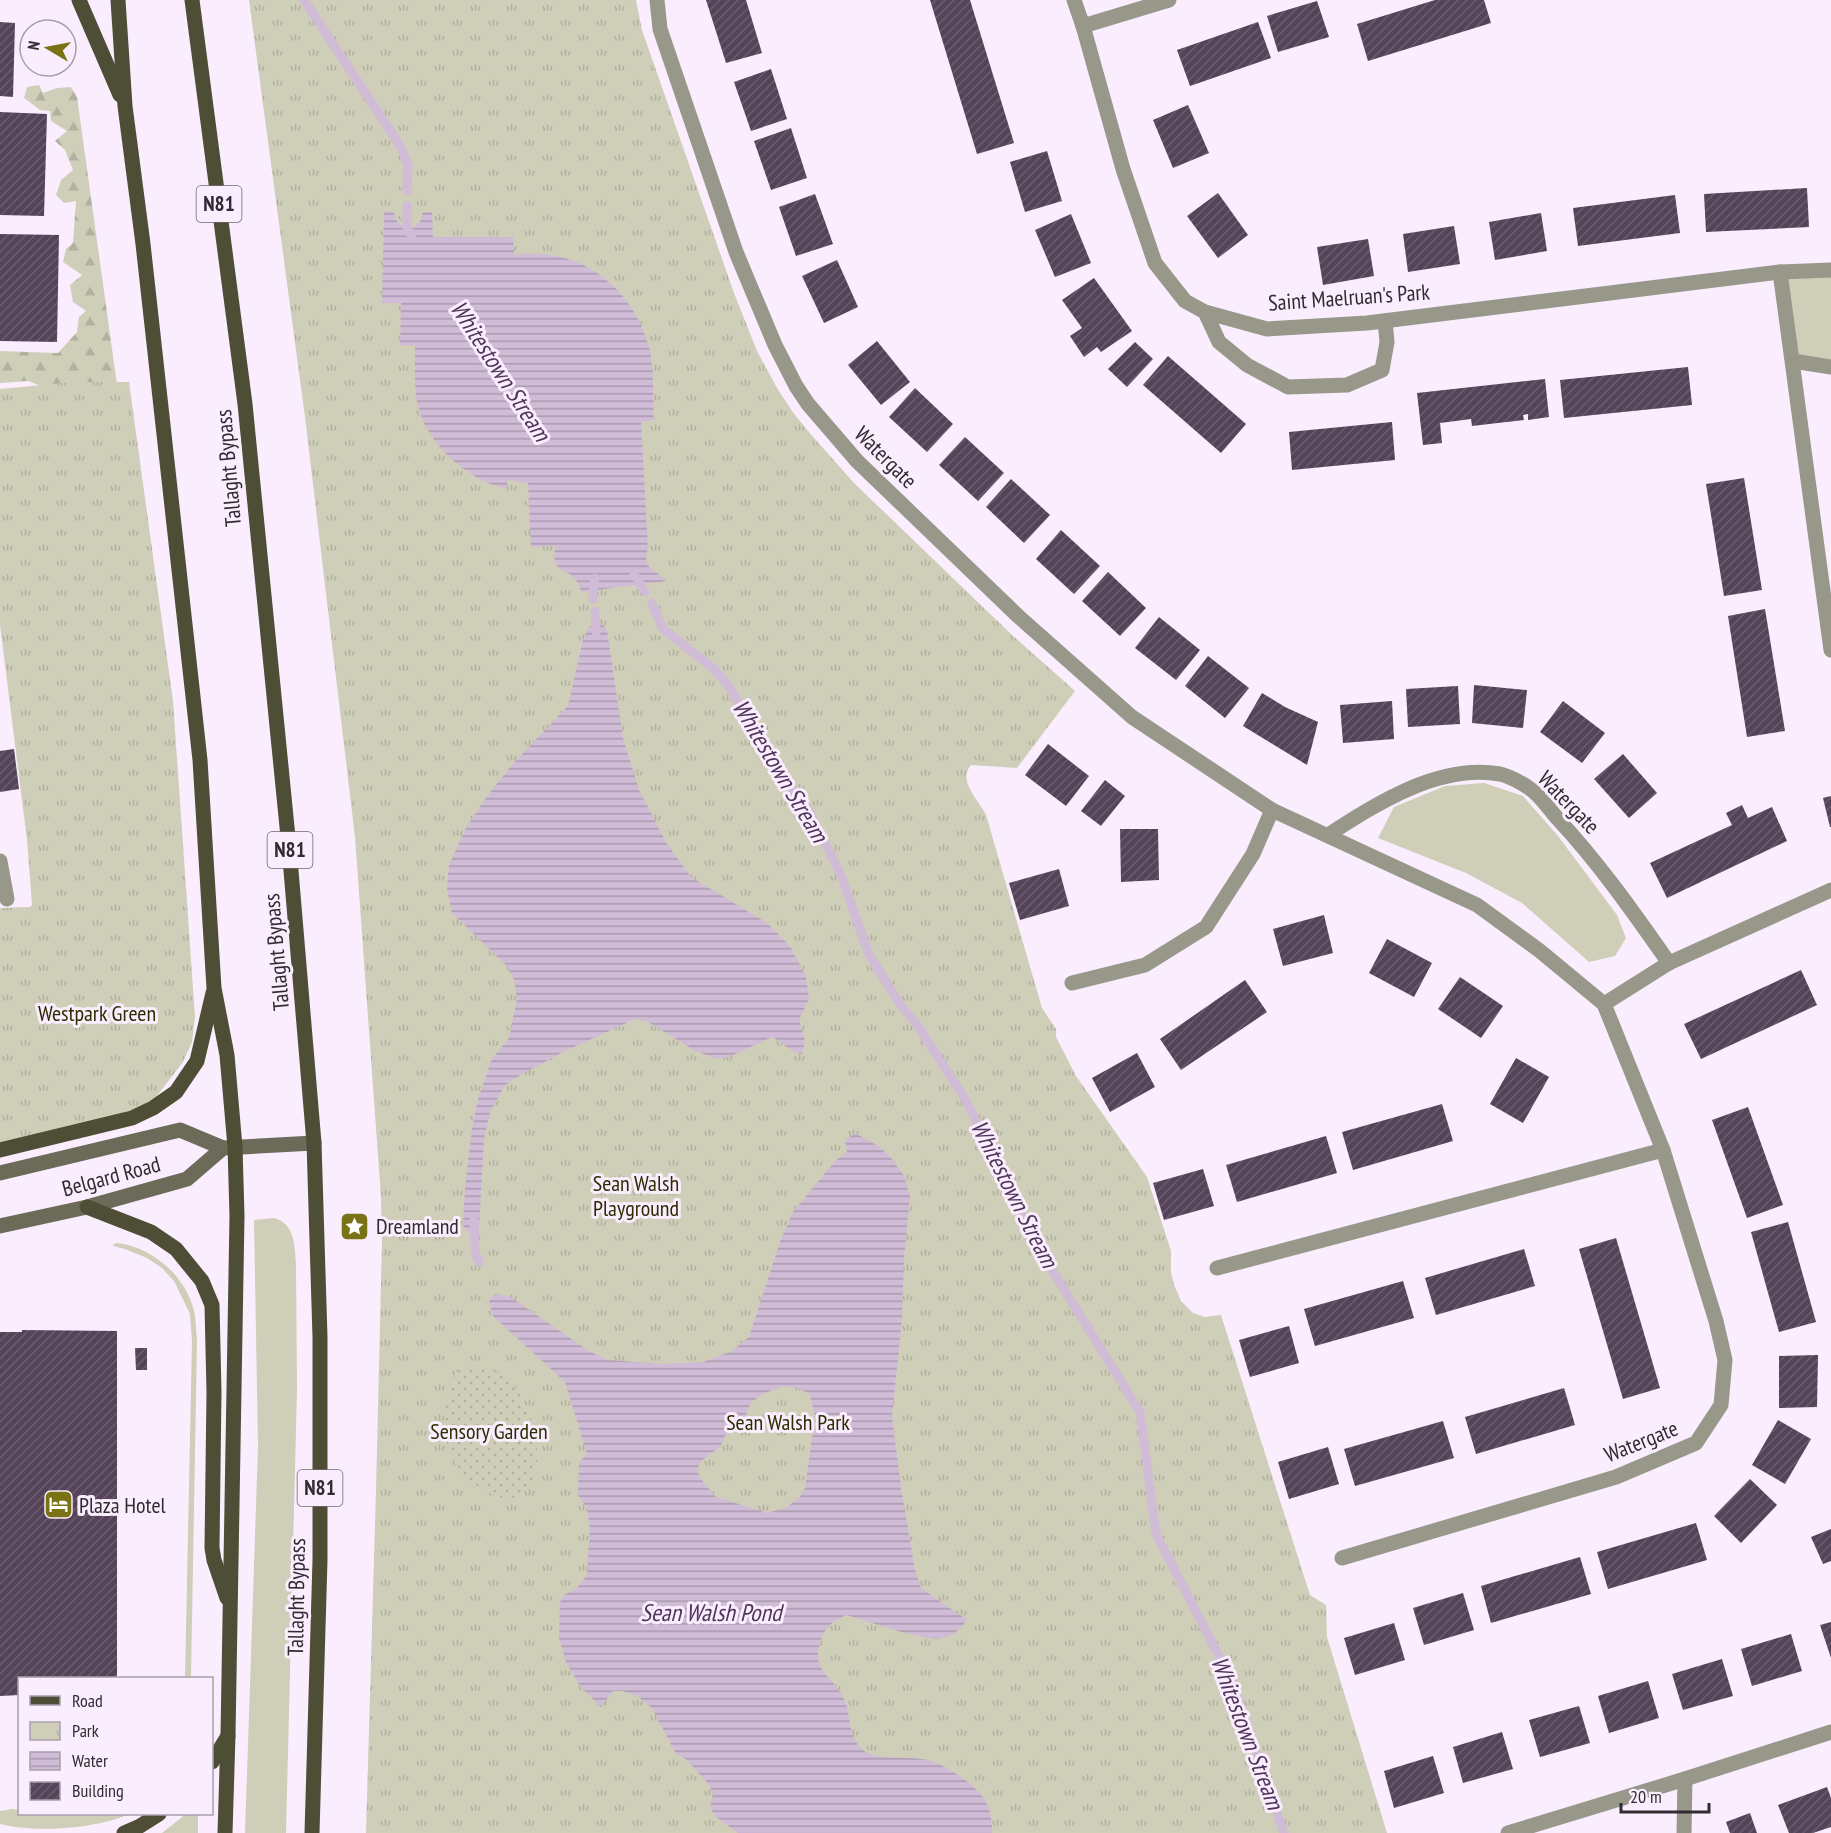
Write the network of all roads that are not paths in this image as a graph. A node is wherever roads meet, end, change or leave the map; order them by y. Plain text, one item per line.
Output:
1 (79, 0) edge
2 (118, 0) edge
3 (657, 0) edge
4 (1074, 0) edge
5 (1169, 0) edge
6 (193, 1) edge
7 (1083, 26) junction
8 (125, 106) junction
9 (1831, 270) edge
10 (1780, 272) junction
11 (1205, 312) junction
12 (1385, 321) junction
13 (1793, 361) junction
14 (1831, 367) edge
15 (1831, 650) edge
16 (1272, 810) junction
17 (1328, 835) junction
18 (0, 861) edge
19 (1831, 890) edge
20 (7, 899) dead end
21 (1670, 963) junction
22 (1072, 983) dead end
23 (214, 988) junction
24 (1604, 1004) junction
25 (314, 1143) junction
26 (229, 1147) junction
27 (0, 1150) edge
28 (1663, 1150) junction
29 (0, 1173) edge
30 (87, 1207) junction
31 (0, 1226) edge
32 (1217, 1268) dead end
33 (1341, 1558) dead end
34 (231, 1606) junction
35 (1831, 1732) edge
36 (228, 1735) junction
37 (213, 1760) edge
38 (1685, 1779) junction
39 (157, 1815) edge
40 (124, 1833) edge
41 (225, 1833) edge
42 (312, 1833) edge
43 (1508, 1833) edge
44 (1684, 1833) edge

1 - 8 main road
2 - 8 main road
3 - 16 street, Watergate
4 - 7 street, Saint Maelruan's Park
5 - 7 street
6 - 25 main road, Tallaght Bypass / N81
7 - 11 street, Saint Maelruan's Park
8 - 23 main road
9 - 10 street, Saint Maelruan's Park
10 - 12 street, Saint Maelruan's Park
10 - 13 street
11 - 12 street, Saint Maelruan's Park
11 - 12 street
13 - 14 street
13 - 15 street
16 - 17 street, Watergate
16 - 22 street
17 - 21 street, Watergate
17 - 24 street, Watergate
18 - 20 street
19 - 21 street
21 - 24 street
23 - 26 main road
23 - 27 main road
24 - 28 street, Watergate
25 - 26 main road, Belgard Road
25 - 42 main road, Tallaght Bypass / N81
26 - 29 main road, Belgard Road
26 - 30 main road, Belgard Road
26 - 34 main road
28 - 32 street
28 - 33 street, Watergate
30 - 31 main road, Belgard Road
30 - 34 main road
34 - 36 main road
35 - 38 street
36 - 37 main road
36 - 41 main road
38 - 43 street
38 - 44 street
39 - 40 main road

